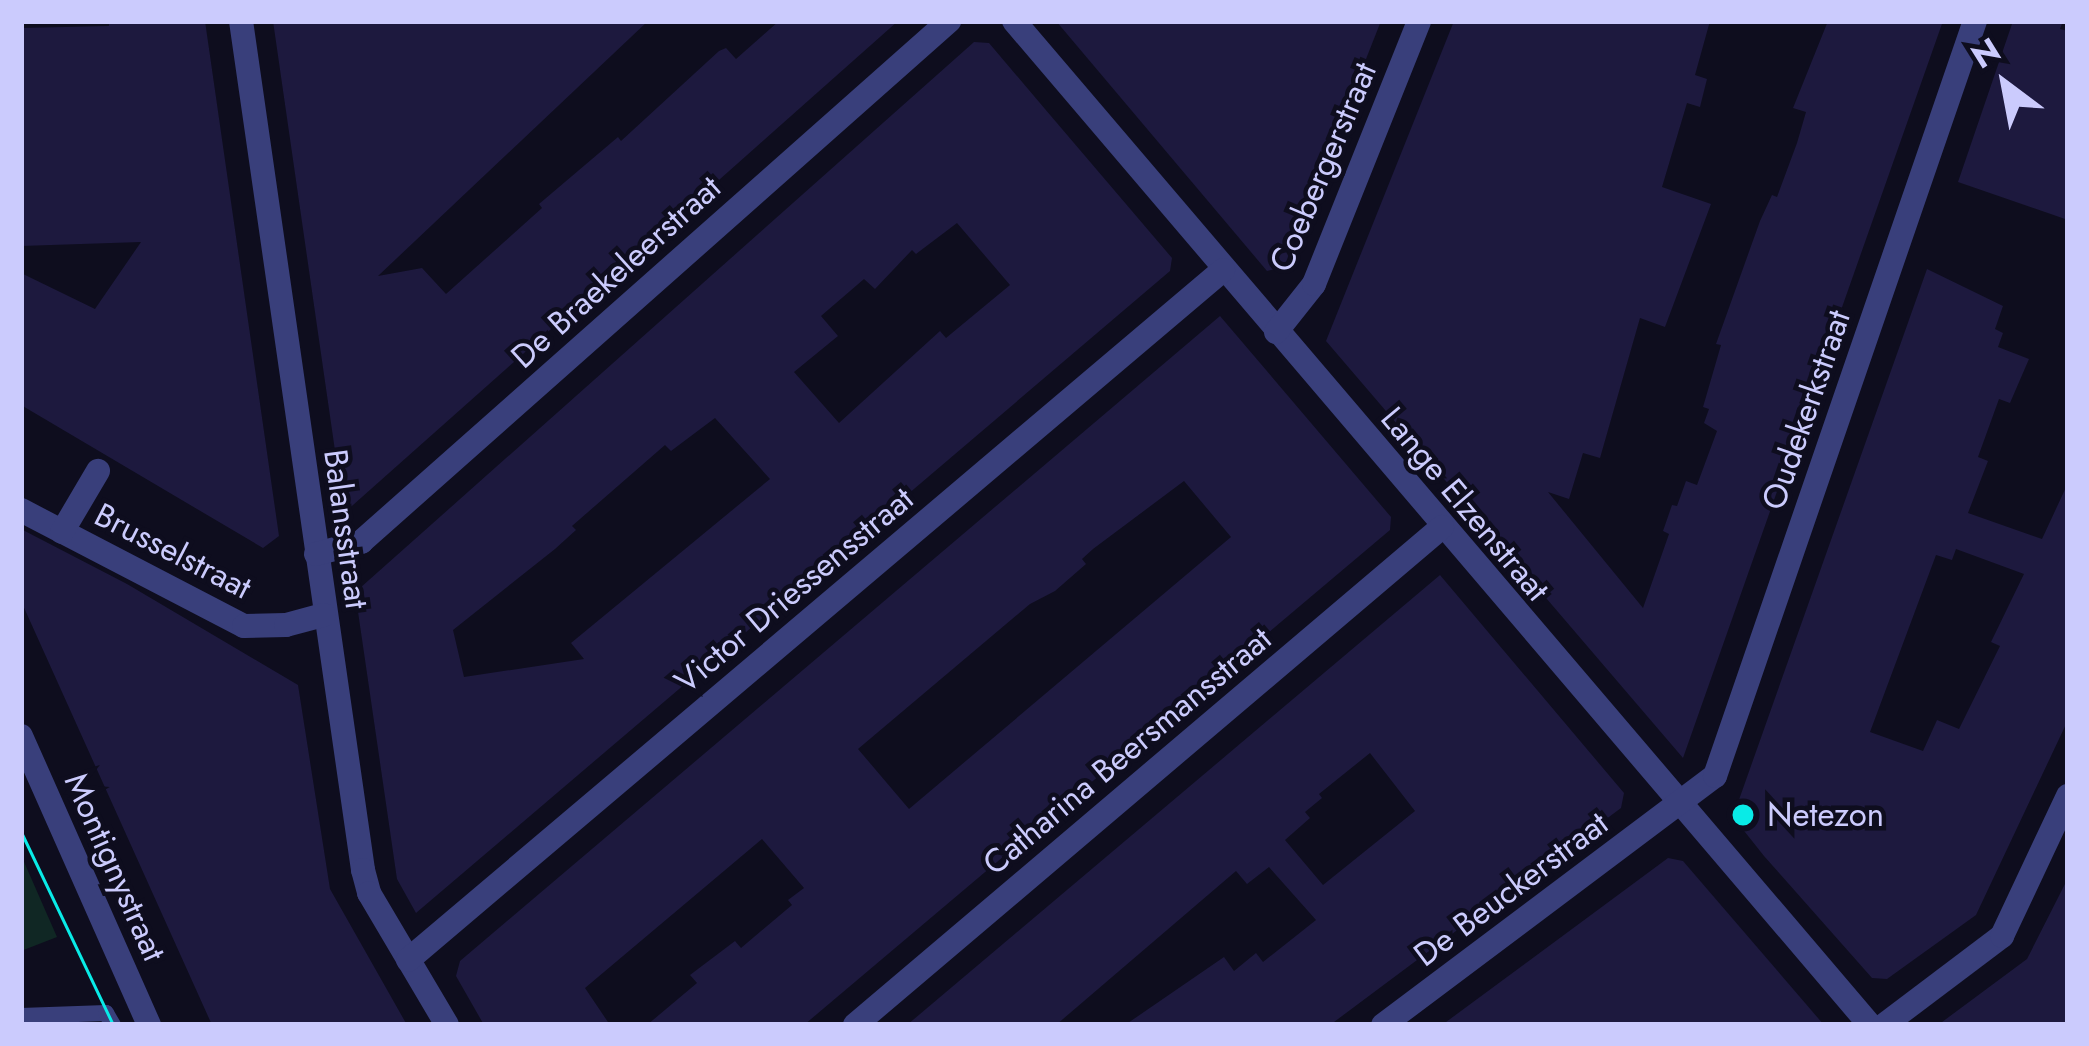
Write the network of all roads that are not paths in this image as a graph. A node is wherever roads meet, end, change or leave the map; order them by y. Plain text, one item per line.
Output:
1 (241, 21) edge
2 (950, 21) edge
3 (1015, 21) edge
4 (1419, 21) edge
5 (1975, 21) edge
6 (1223, 270) junction
7 (1276, 332) junction
8 (98, 471) dead end
9 (21, 510) edge
10 (1442, 527) junction
11 (62, 532) junction
12 (316, 554) junction
13 (324, 615) junction
14 (21, 736) edge
15 (2068, 796) edge
16 (1678, 806) junction
17 (408, 961) junction
18 (21, 1016) edge
19 (112, 1025) edge
20 (149, 1025) edge
21 (447, 1025) edge
22 (855, 1025) edge
23 (1384, 1025) edge
24 (1870, 1025) edge
25 (1884, 1025) edge

1 - 12 street, Balansstraat
2 - 12 street, De Braekeleerstraat
3 - 6 street, Lange Elzenstraat
4 - 7 street, Coebergerstraat
5 - 16 street, Oudekerkstraat
6 - 7 street, Lange Elzenstraat
6 - 17 street, Victor Driessensstraat
7 - 10 street, Lange Elzenstraat
8 - 11 street, Brusselstraat
9 - 11 street, Brusselstraat
10 - 16 street, Lange Elzenstraat
10 - 22 street, Catharina Beersmansstraat
11 - 13 street, Brusselstraat
12 - 13 street, Balansstraat
13 - 17 street, Balansstraat
14 - 20 street, Montignystraat
15 - 25 street
16 - 23 street, De Beuckerstraat
16 - 24 street, Lange Elzenstraat
17 - 21 street, Balansstraat
18 - 19 lane

